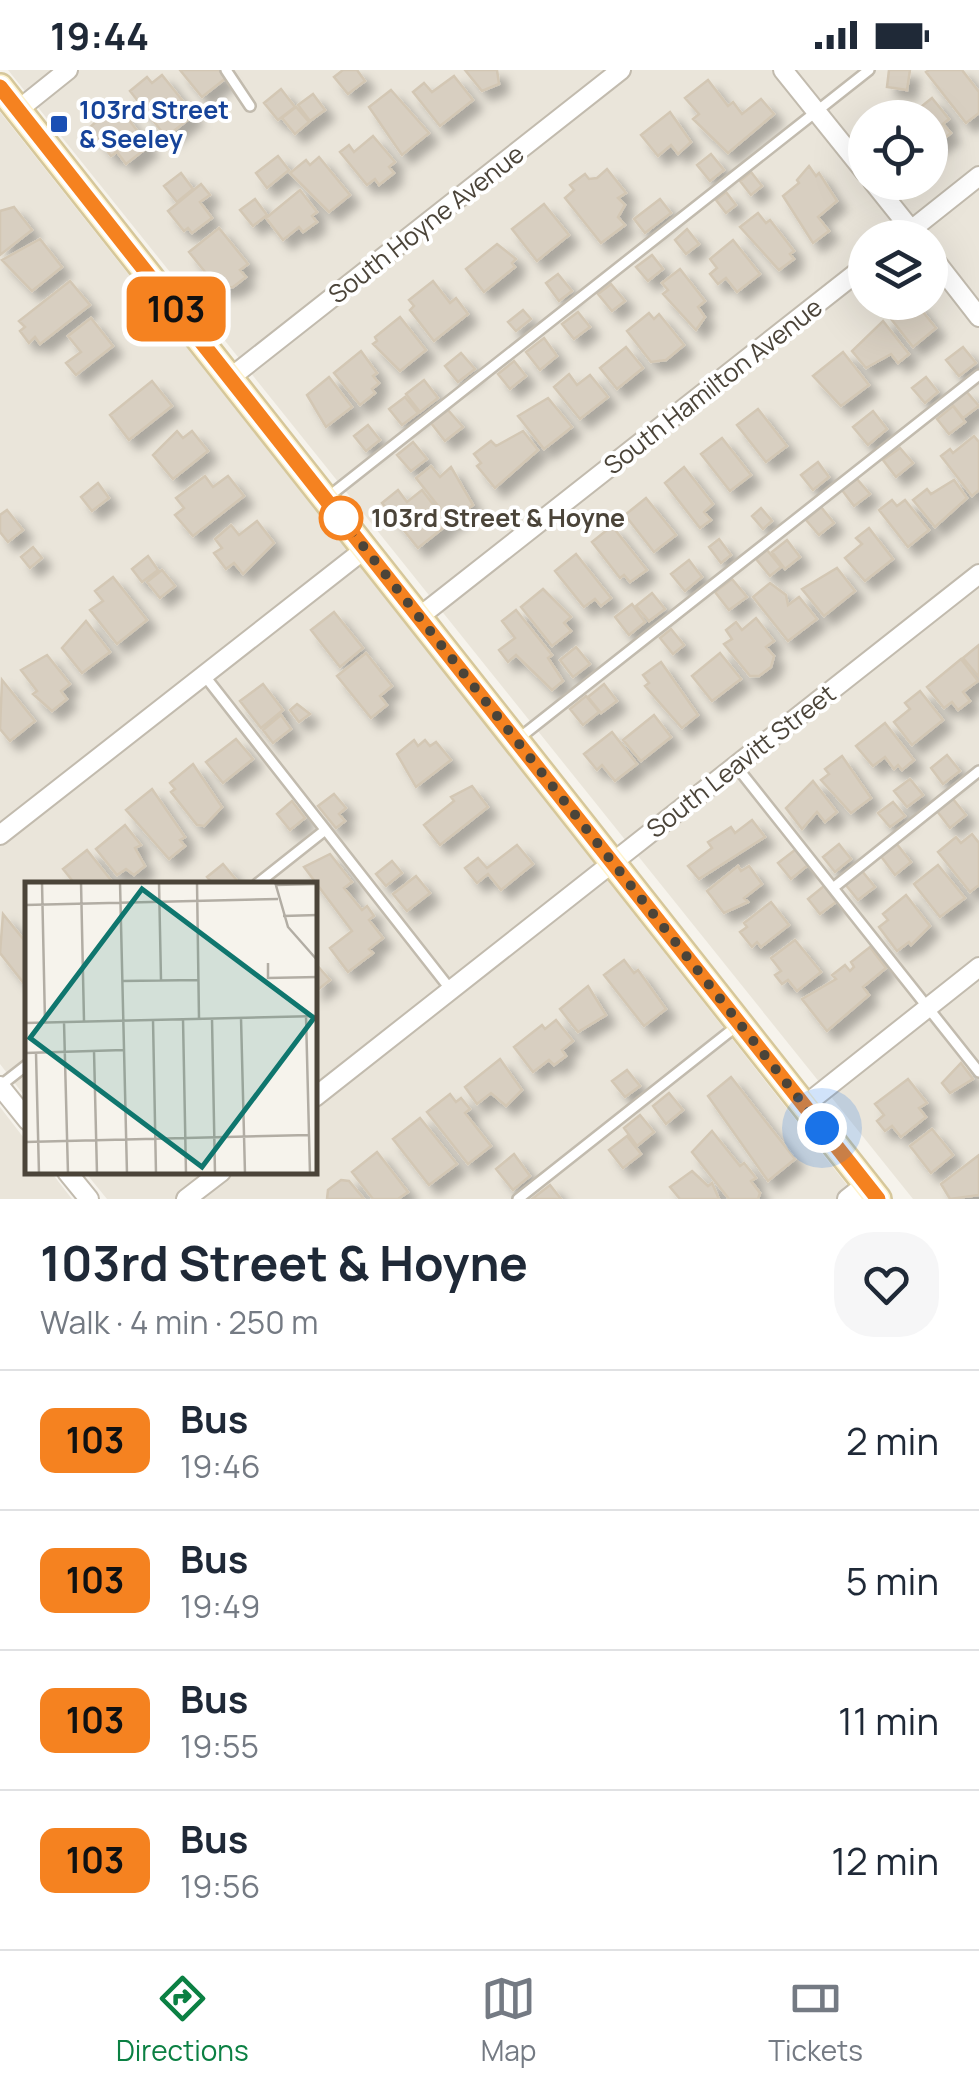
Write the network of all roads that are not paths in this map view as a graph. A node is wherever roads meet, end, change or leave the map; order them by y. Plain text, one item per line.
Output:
1 (68, 70) edge
2 (226, 70) edge
3 (621, 70) edge
4 (784, 70) edge
5 (869, 70) edge
6 (0, 87) edge
7 (250, 106) dead end
8 (18, 110) junction
9 (816, 112) junction
10 (848, 151) edge
11 (979, 176) edge
12 (928, 220) edge
13 (948, 277) edge
14 (848, 279) edge
15 (979, 317) edge
16 (979, 375) edge
17 (230, 378) junction
18 (326, 499) junction
19 (365, 549) junction
20 (979, 574) edge
21 (419, 617) junction
22 (204, 675) junction
23 (516, 740) junction
24 (736, 766) junction
25 (979, 772) edge
26 (324, 831) junction
27 (0, 835) edge
28 (613, 862) junction
29 (260, 882) edge
30 (833, 888) junction
31 (979, 967) edge
32 (452, 990) junction
33 (928, 1008) junction
34 (740, 1023) junction
35 (25, 1066) edge
36 (979, 1072) edge
37 (0, 1086) edge
38 (318, 1096) edge
39 (804, 1106) junction
40 (25, 1117) edge
41 (69, 1174) edge
42 (218, 1174) edge
43 (864, 1194) edge
44 (89, 1199) edge
45 (186, 1199) edge
46 (518, 1199) edge

1 - 8 street
2 - 7 lane
3 - 17 street, South Hoyne Avenue
4 - 9 street
5 - 9 lane
6 - 8 main road
8 - 17 main road
9 - 10 street
9 - 18 lane
11 - 12 street
13 - 15 street
14 - 21 street, South Hamilton Avenue
16 - 23 lane
17 - 18 main road
18 - 19 main road
19 - 21 main road
19 - 22 street
20 - 24 street, South Leavitt Street
21 - 23 main road
22 - 26 lane
22 - 27 street
23 - 28 main road
24 - 28 street, South Leavitt Street
24 - 30 lane
25 - 30 lane
26 - 29 lane
26 - 32 lane
28 - 32 street, South Leavitt Street
28 - 34 main road
30 - 33 lane
31 - 33 street
32 - 38 street, South Leavitt Street
33 - 36 lane
33 - 39 street
34 - 39 main road
34 - 46 lane
35 - 37 lane
37 - 40 street
39 - 43 main road
41 - 44 street
42 - 45 street

